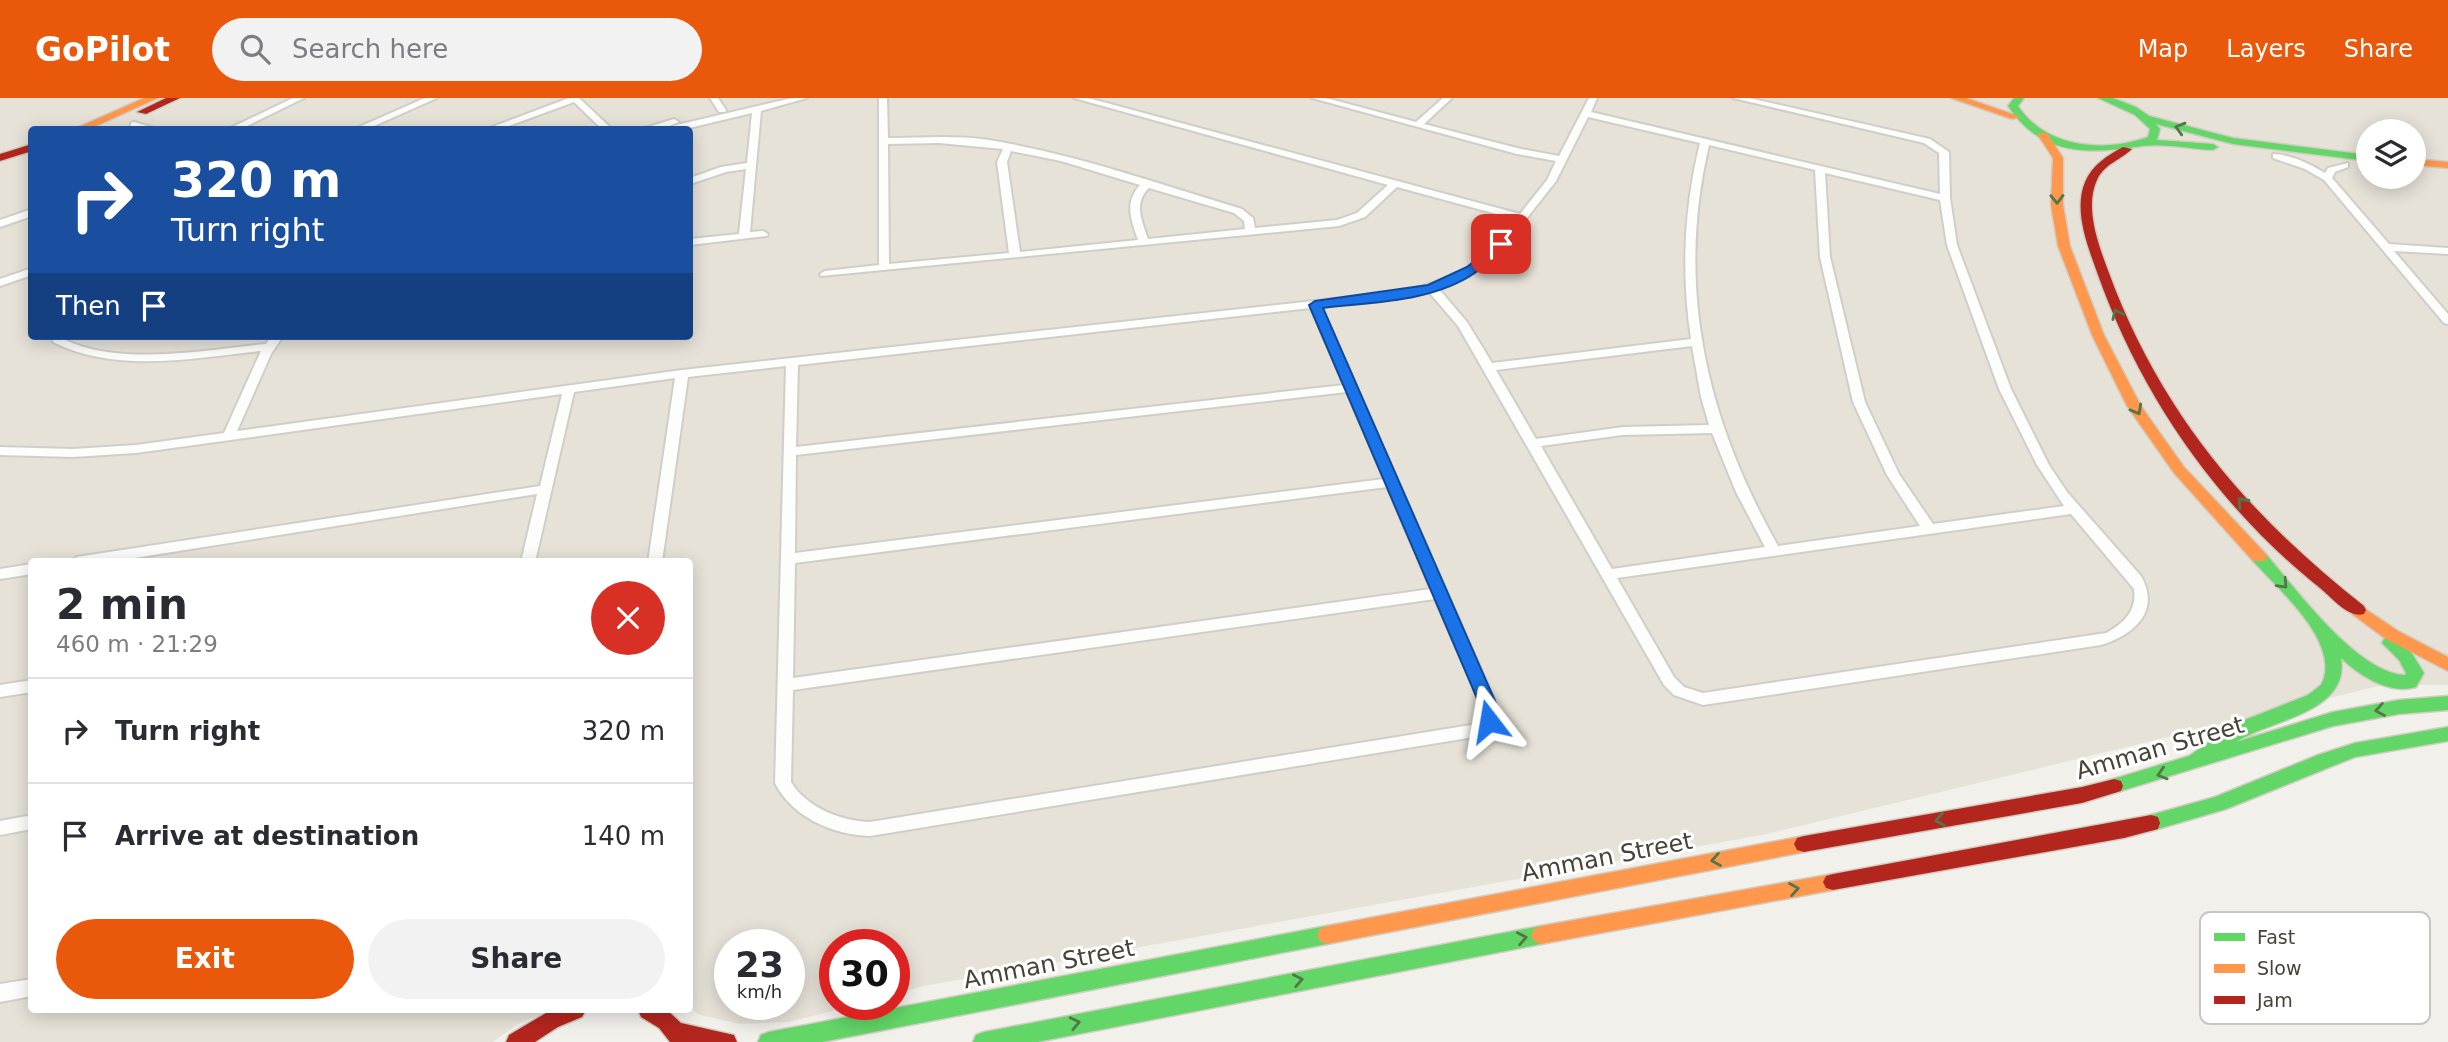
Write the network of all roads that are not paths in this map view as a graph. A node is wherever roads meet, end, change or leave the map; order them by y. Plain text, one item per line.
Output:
1 (153, 98) edge
2 (175, 98) edge
3 (300, 98) edge
4 (433, 98) edge
5 (714, 98) edge
6 (781, 98) edge
7 (803, 98) edge
8 (883, 98) edge
9 (1077, 98) edge
10 (1316, 98) edge
11 (1448, 98) edge
12 (1593, 98) edge
13 (1737, 98) edge
14 (1956, 98) edge
15 (2019, 98) edge
16 (2103, 98) edge
17 (574, 99) edge
18 (757, 108) junction
19 (2133, 108) edge
20 (722, 110) junction
21 (1584, 113) junction
22 (2017, 117) junction
23 (1419, 124) junction
24 (134, 125) dead end
25 (86, 126) edge
26 (108, 126) edge
27 (137, 126) edge
28 (239, 126) edge
29 (366, 126) edge
30 (499, 126) edge
31 (604, 126) edge
32 (663, 126) edge
33 (683, 126) edge
34 (2043, 135) junction
35 (884, 141) junction
36 (1705, 141) junction
37 (2148, 143) junction
38 (28, 148) edge
39 (1008, 148) junction
40 (2127, 149) junction
41 (28, 156) edge
42 (2276, 156) junction
43 (2356, 156) edge
44 (0, 158) edge
45 (1562, 159) junction
46 (2426, 163) edge
47 (2448, 164) edge
48 (751, 165) junction
49 (2345, 165) junction
50 (2356, 166) edge
51 (0, 167) edge
52 (1821, 168) junction
53 (2426, 173) edge
54 (2448, 174) edge
55 (2327, 178) junction
56 (693, 180) edge
57 (1396, 183) junction
58 (1147, 184) junction
59 (1945, 198) junction
60 (28, 214) edge
61 (1523, 218) junction
62 (0, 224) edge
63 (1251, 232) junction
64 (764, 234) dead end
65 (744, 236) junction
66 (693, 242) edge
67 (1144, 243) junction
68 (2384, 247) junction
69 (2448, 251) edge
70 (1015, 255) junction
71 (884, 268) junction
72 (28, 272) edge
73 (825, 274) dead end
74 (0, 283) edge
75 (1432, 288) junction
76 (1315, 305) junction
77 (2448, 321) edge
78 (57, 340) edge
79 (273, 341) edge
80 (1698, 342) junction
81 (792, 361) junction
82 (1489, 367) junction
83 (682, 374) junction
84 (569, 388) junction
85 (1349, 388) junction
86 (1717, 429) junction
87 (229, 436) junction
88 (1533, 443) junction
89 (0, 451) edge
90 (790, 452) junction
91 (1390, 482) junction
92 (545, 489) junction
93 (2073, 509) junction
94 (1930, 530) junction
95 (1774, 551) junction
96 (103, 558) edge
97 (529, 558) edge
98 (656, 558) edge
99 (788, 559) junction
100 (28, 570) edge
101 (0, 574) edge
102 (1608, 574) junction
103 (1440, 593) junction
104 (2361, 614) junction
105 (2326, 632) junction
106 (2448, 665) edge
107 (784, 685) junction
108 (28, 687) edge
109 (0, 691) edge
110 (2448, 703) edge
111 (2448, 734) edge
112 (2186, 766) junction
113 (28, 823) edge
114 (0, 828) edge
115 (28, 988) edge
116 (0, 993) edge
117 (543, 1013) edge
118 (568, 1013) edge
119 (652, 1013) edge
120 (671, 1026) edge
121 (521, 1039) edge
122 (726, 1042) edge
123 (769, 1042) edge
124 (984, 1042) edge

1 - 25 street
2 - 26 street
3 - 28 street
4 - 29 street
5 - 20 street
6 - 20 street
7 - 18 street
8 - 35 street
9 - 57 street
10 - 23 street
11 - 23 street
12 - 21 street
13 - 59 street
14 - 22 street
15 - 22 street
16 - 19 street
17 - 30 street
17 - 31 street
18 - 33 street
18 - 48 street
19 - 37 street
43 -> 19 street
20 - 32 street
21 - 36 street
21 - 45 street
22 - 34 street
23 - 45 street
24 - 27 street
34 - 40 street
34 -> 105 street
35 - 39 street
35 - 71 street
36 - 52 street
36 - 80 street
37 - 40 street
37 - 42 street
38 - 44 street
39 - 58 street
39 - 70 street
104 -> 40 street
41 - 51 street
42 - 49 street
42 - 55 street
45 - 61 street
46 - 47 street
48 - 56 street
48 - 65 street
49 - 50 street
49 - 55 street
52 - 59 street
52 - 94 street
53 - 54 street
55 - 68 street
57 - 61 street
57 - 63 street
58 - 63 street
58 - 67 street
59 - 93 street
60 - 62 street
61 - 75 street
63 - 67 street
64 - 65 street
65 - 66 street
67 - 70 street
68 - 69 street
68 - 77 street
70 - 71 street
71 - 73 street
72 - 74 street
75 - 76 street
75 - 82 street
76 - 81 street
76 - 85 street
78 - 79 street
79 - 87 street
80 - 82 street
80 - 86 street
81 - 83 street
81 - 90 street
82 - 88 street
83 - 84 street
83 - 98 street
84 - 87 street
84 - 92 street
85 - 90 street
85 - 91 street
86 - 88 street
86 - 95 street
87 - 89 street
88 - 102 street
90 - 99 street
91 - 99 street
91 - 103 street
92 - 96 street
92 - 97 street
93 - 94 street
93 - 102 street
94 - 95 street
95 - 102 street
99 - 107 street
100 - 101 street
103 - 107 street
103 - 107 street
104 - 105 street
104 - 106 street
105 - 112 street
108 - 109 street
110 -> 112 street, Amman Street
124 -> 111 street
112 -> 123 street, Amman Street
113 - 114 street
115 - 116 street
117 - 121 street
118 - 121 street
119 - 120 street
120 - 122 street

